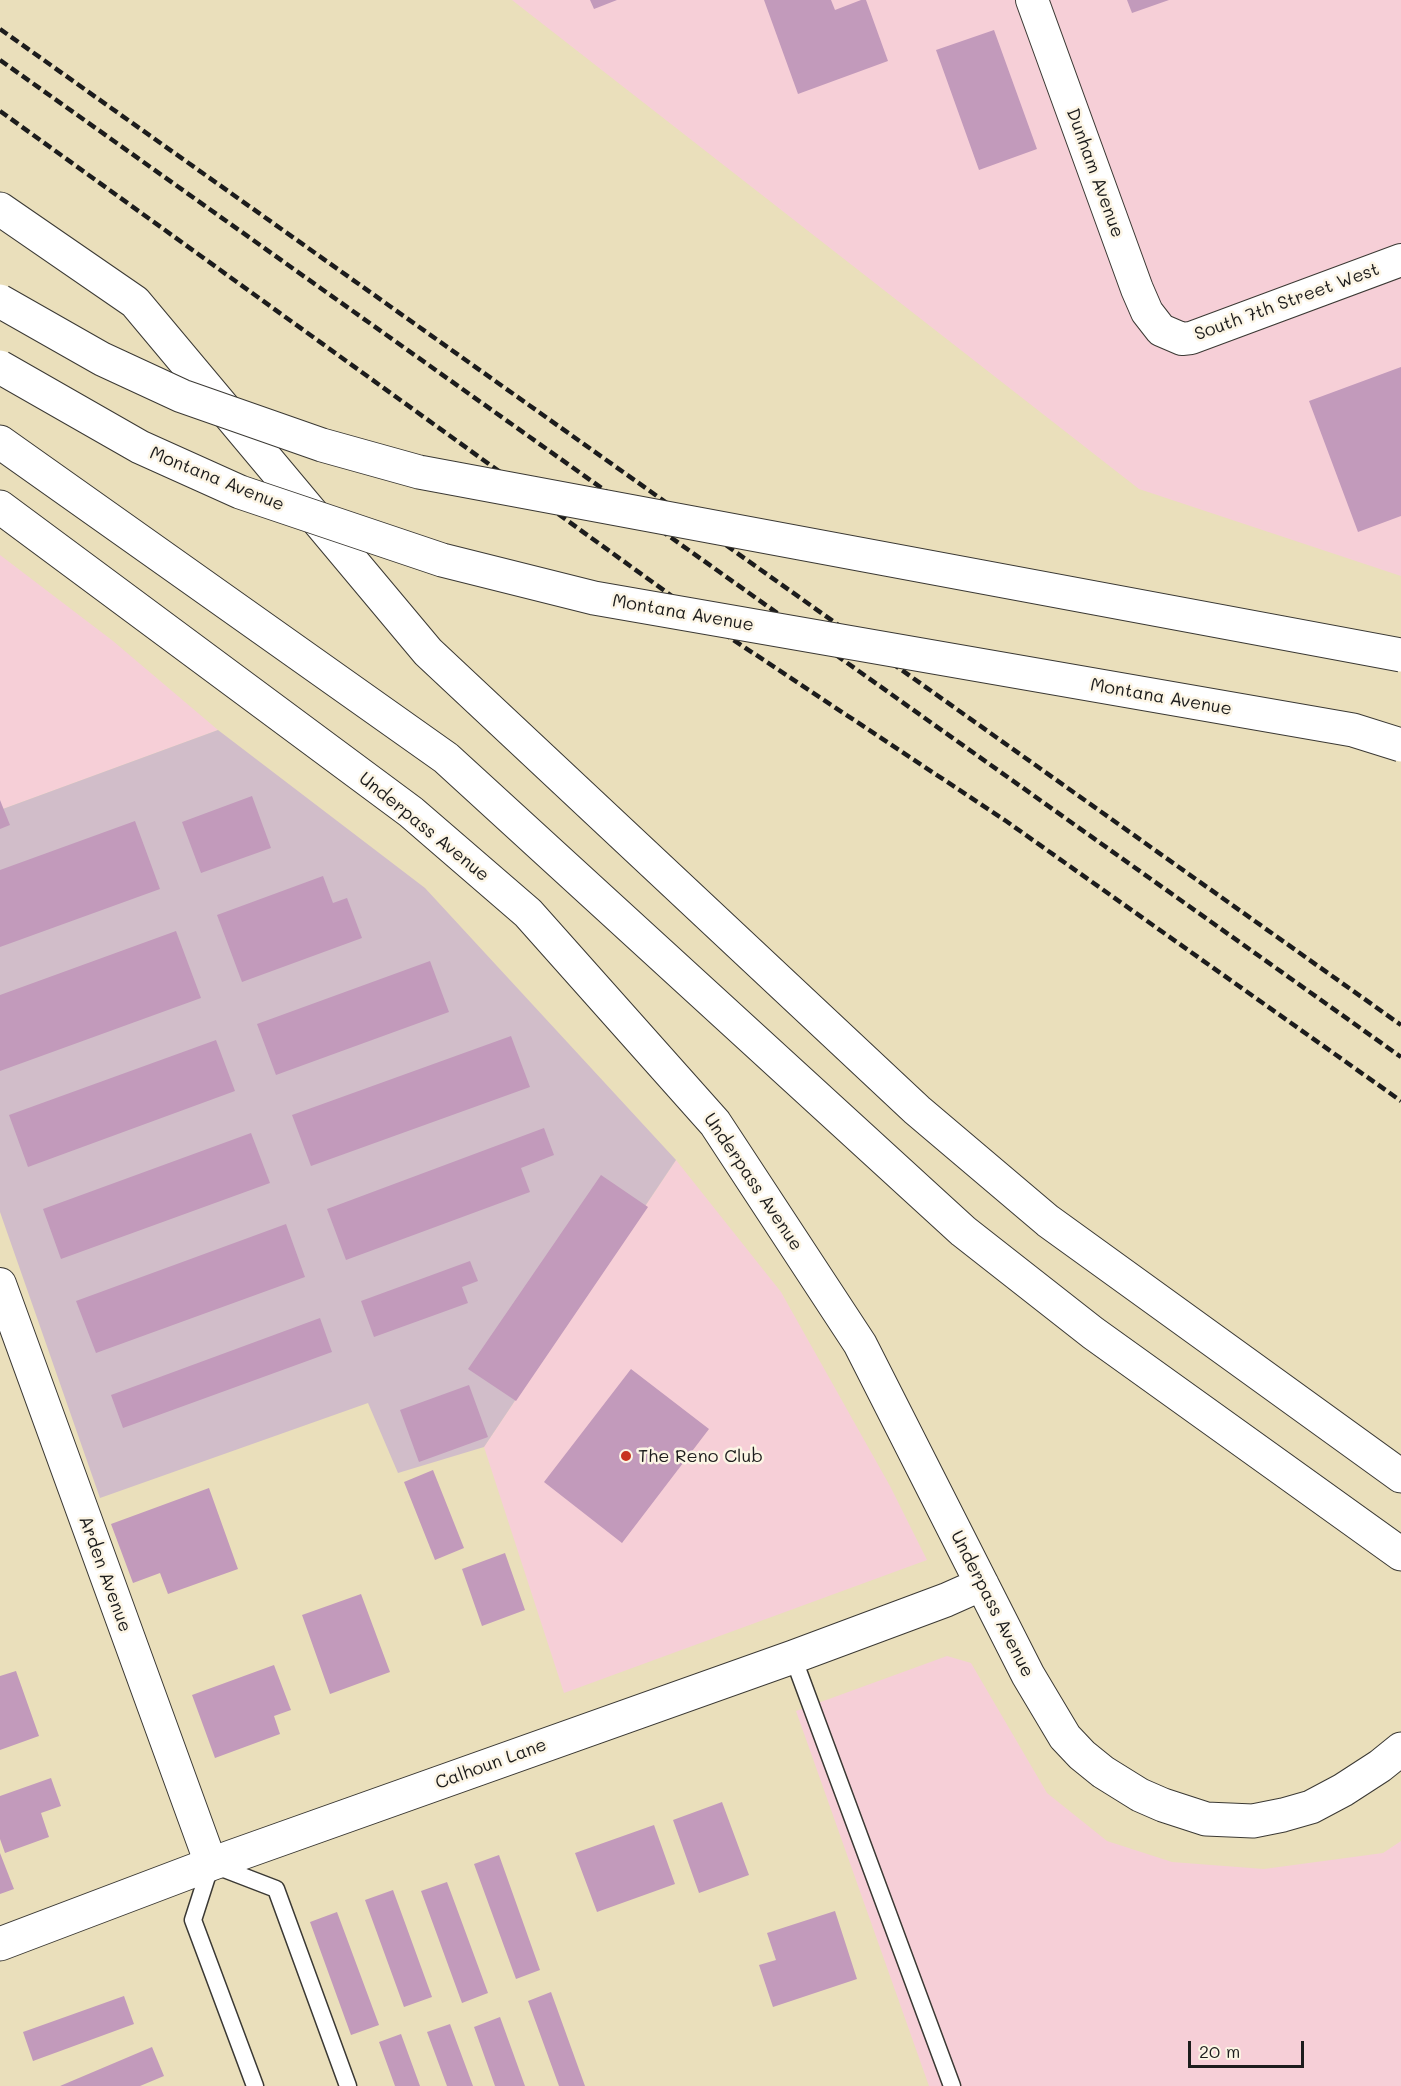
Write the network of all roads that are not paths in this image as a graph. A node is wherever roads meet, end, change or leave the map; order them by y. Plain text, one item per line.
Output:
1 (1032, 0) edge
2 (0, 209) edge
3 (1401, 260) edge
4 (0, 301) edge
5 (1172, 336) joint
6 (0, 367) edge
7 (0, 442) edge
8 (0, 507) edge
9 (1401, 656) edge
10 (1401, 745) edge
11 (0, 1284) edge
12 (1348, 1440) junction
13 (1401, 1455) edge
14 (1401, 1476) edge
15 (1401, 1554) edge
16 (982, 1584) junction
17 (793, 1657) junction
18 (1401, 1749) edge
19 (211, 1864) junction
20 (0, 1944) edge
21 (255, 2086) edge
22 (348, 2086) edge
23 (952, 2086) edge

1 - 5 street, Dunham Avenue
2 - 12 main road
3 - 5 street, South 7th Street West
4 - 9 main road, bridge
6 - 10 main road, Montana Avenue, bridge
7 - 15 main road
8 - 16 main road, Underpass Avenue
11 - 19 street, Arden Avenue
12 - 13 main road
12 - 14 main road
16 - 17 main road, Calhoun Lane
16 - 18 main road, Underpass Avenue
17 - 19 main road, Calhoun Lane
17 - 23 lane
19 - 20 main road, Calhoun Lane
19 - 21 lane
19 - 22 lane

